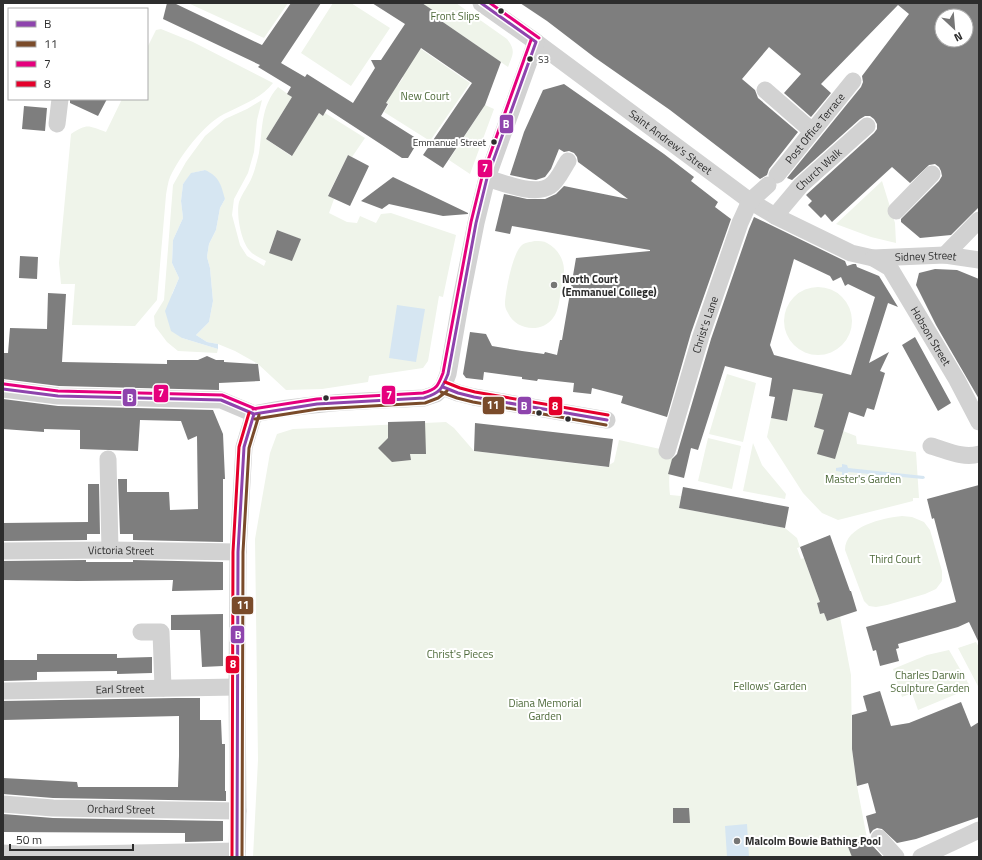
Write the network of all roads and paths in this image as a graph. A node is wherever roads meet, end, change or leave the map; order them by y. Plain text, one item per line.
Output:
1 (481, 3) edge
2 (536, 42) junction
3 (852, 81) dead end
4 (765, 90) dead end
5 (60, 100) edge
6 (57, 124) dead end
7 (867, 126) dead end
8 (812, 131) junction
9 (568, 161) dead end
10 (932, 174) dead end
11 (487, 178) junction
12 (750, 200) junction
13 (896, 211) dead end
14 (775, 216) junction
15 (979, 220) edge
16 (945, 255) junction
17 (873, 258) junction
18 (979, 260) edge
19 (444, 387) junction
20 (3, 389) edge
21 (254, 414) junction
22 (607, 420) dead end
23 (979, 422) edge
24 (931, 446) dead end
25 (667, 451) dead end
26 (979, 454) edge
27 (108, 459) dead end
28 (110, 550) junction
29 (3, 551) edge
30 (238, 552) junction
31 (140, 632) dead end
32 (237, 687) junction
33 (163, 688) junction
34 (3, 691) edge
35 (3, 804) edge
36 (238, 811) junction
37 (979, 830) edge
38 (879, 838) dead end
39 (3, 853) edge
40 (237, 854) edge
41 (896, 857) edge
42 (921, 857) edge

1 - 2 street, Saint Andrew's Street
2 - 11 street
2 - 12 street, Saint Andrew's Street
3 - 8 street, Post Office Terrace
4 - 8 street
5 - 6 street
7 - 14 street, Church Walk
8 - 12 street, Post Office Terrace
9 - 11 street
10 - 13 street
11 - 19 street
12 - 14 street, Saint Andrew's Street
12 - 25 street, Christ's Lane
14 - 17 street, Saint Andrew's Street
15 - 16 street
16 - 17 street, Sidney Street
16 - 18 street, Sidney Street
17 - 23 street, Hobson Street
19 - 21 street
19 - 22 street
20 - 21 street
21 - 30 street
24 - 26 street
27 - 28 street
28 - 29 street, Victoria Street
28 - 30 street, Victoria Street
30 - 32 street
31 - 33 street
32 - 33 street, Earl Street
32 - 36 street
33 - 34 street, Earl Street
35 - 36 street, Orchard Street
36 - 40 street
37 - 42 street
38 - 41 street
39 - 40 street

